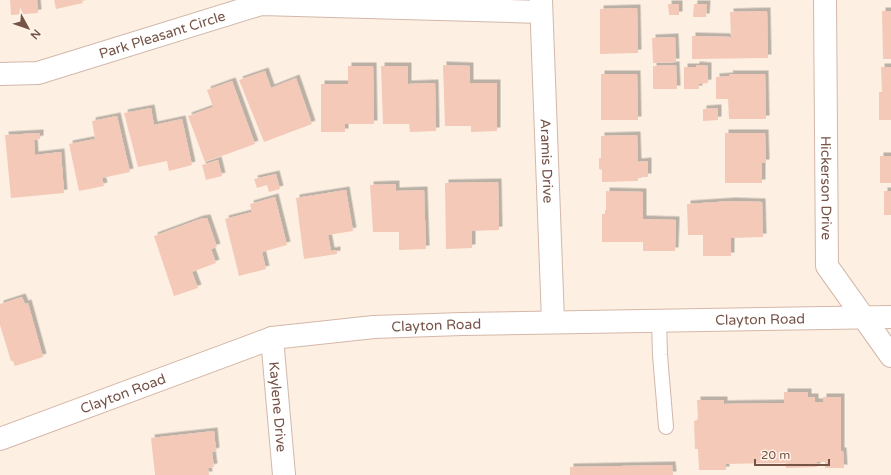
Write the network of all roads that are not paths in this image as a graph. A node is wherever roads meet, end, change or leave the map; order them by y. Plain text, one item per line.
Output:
1 (825, 0) edge
2 (541, 6) edge
3 (0, 74) edge
4 (891, 317) edge
5 (865, 318) junction
6 (659, 320) junction
7 (553, 321) junction
8 (272, 338) junction
9 (891, 356) edge
10 (666, 427) dead end
11 (0, 439) edge
12 (284, 475) edge

1 - 5 street, Hickerson Drive
2 - 3 street, Park Pleasant Circle
2 - 7 street, Aramis Drive
4 - 5 street, Clayton Road
5 - 6 street, Clayton Road
5 - 9 street, Hickerson Drive
6 - 7 street, Clayton Road
6 - 10 lane
7 - 8 street, Clayton Road
8 - 11 street, Clayton Road
8 - 12 street, Kaylene Drive

